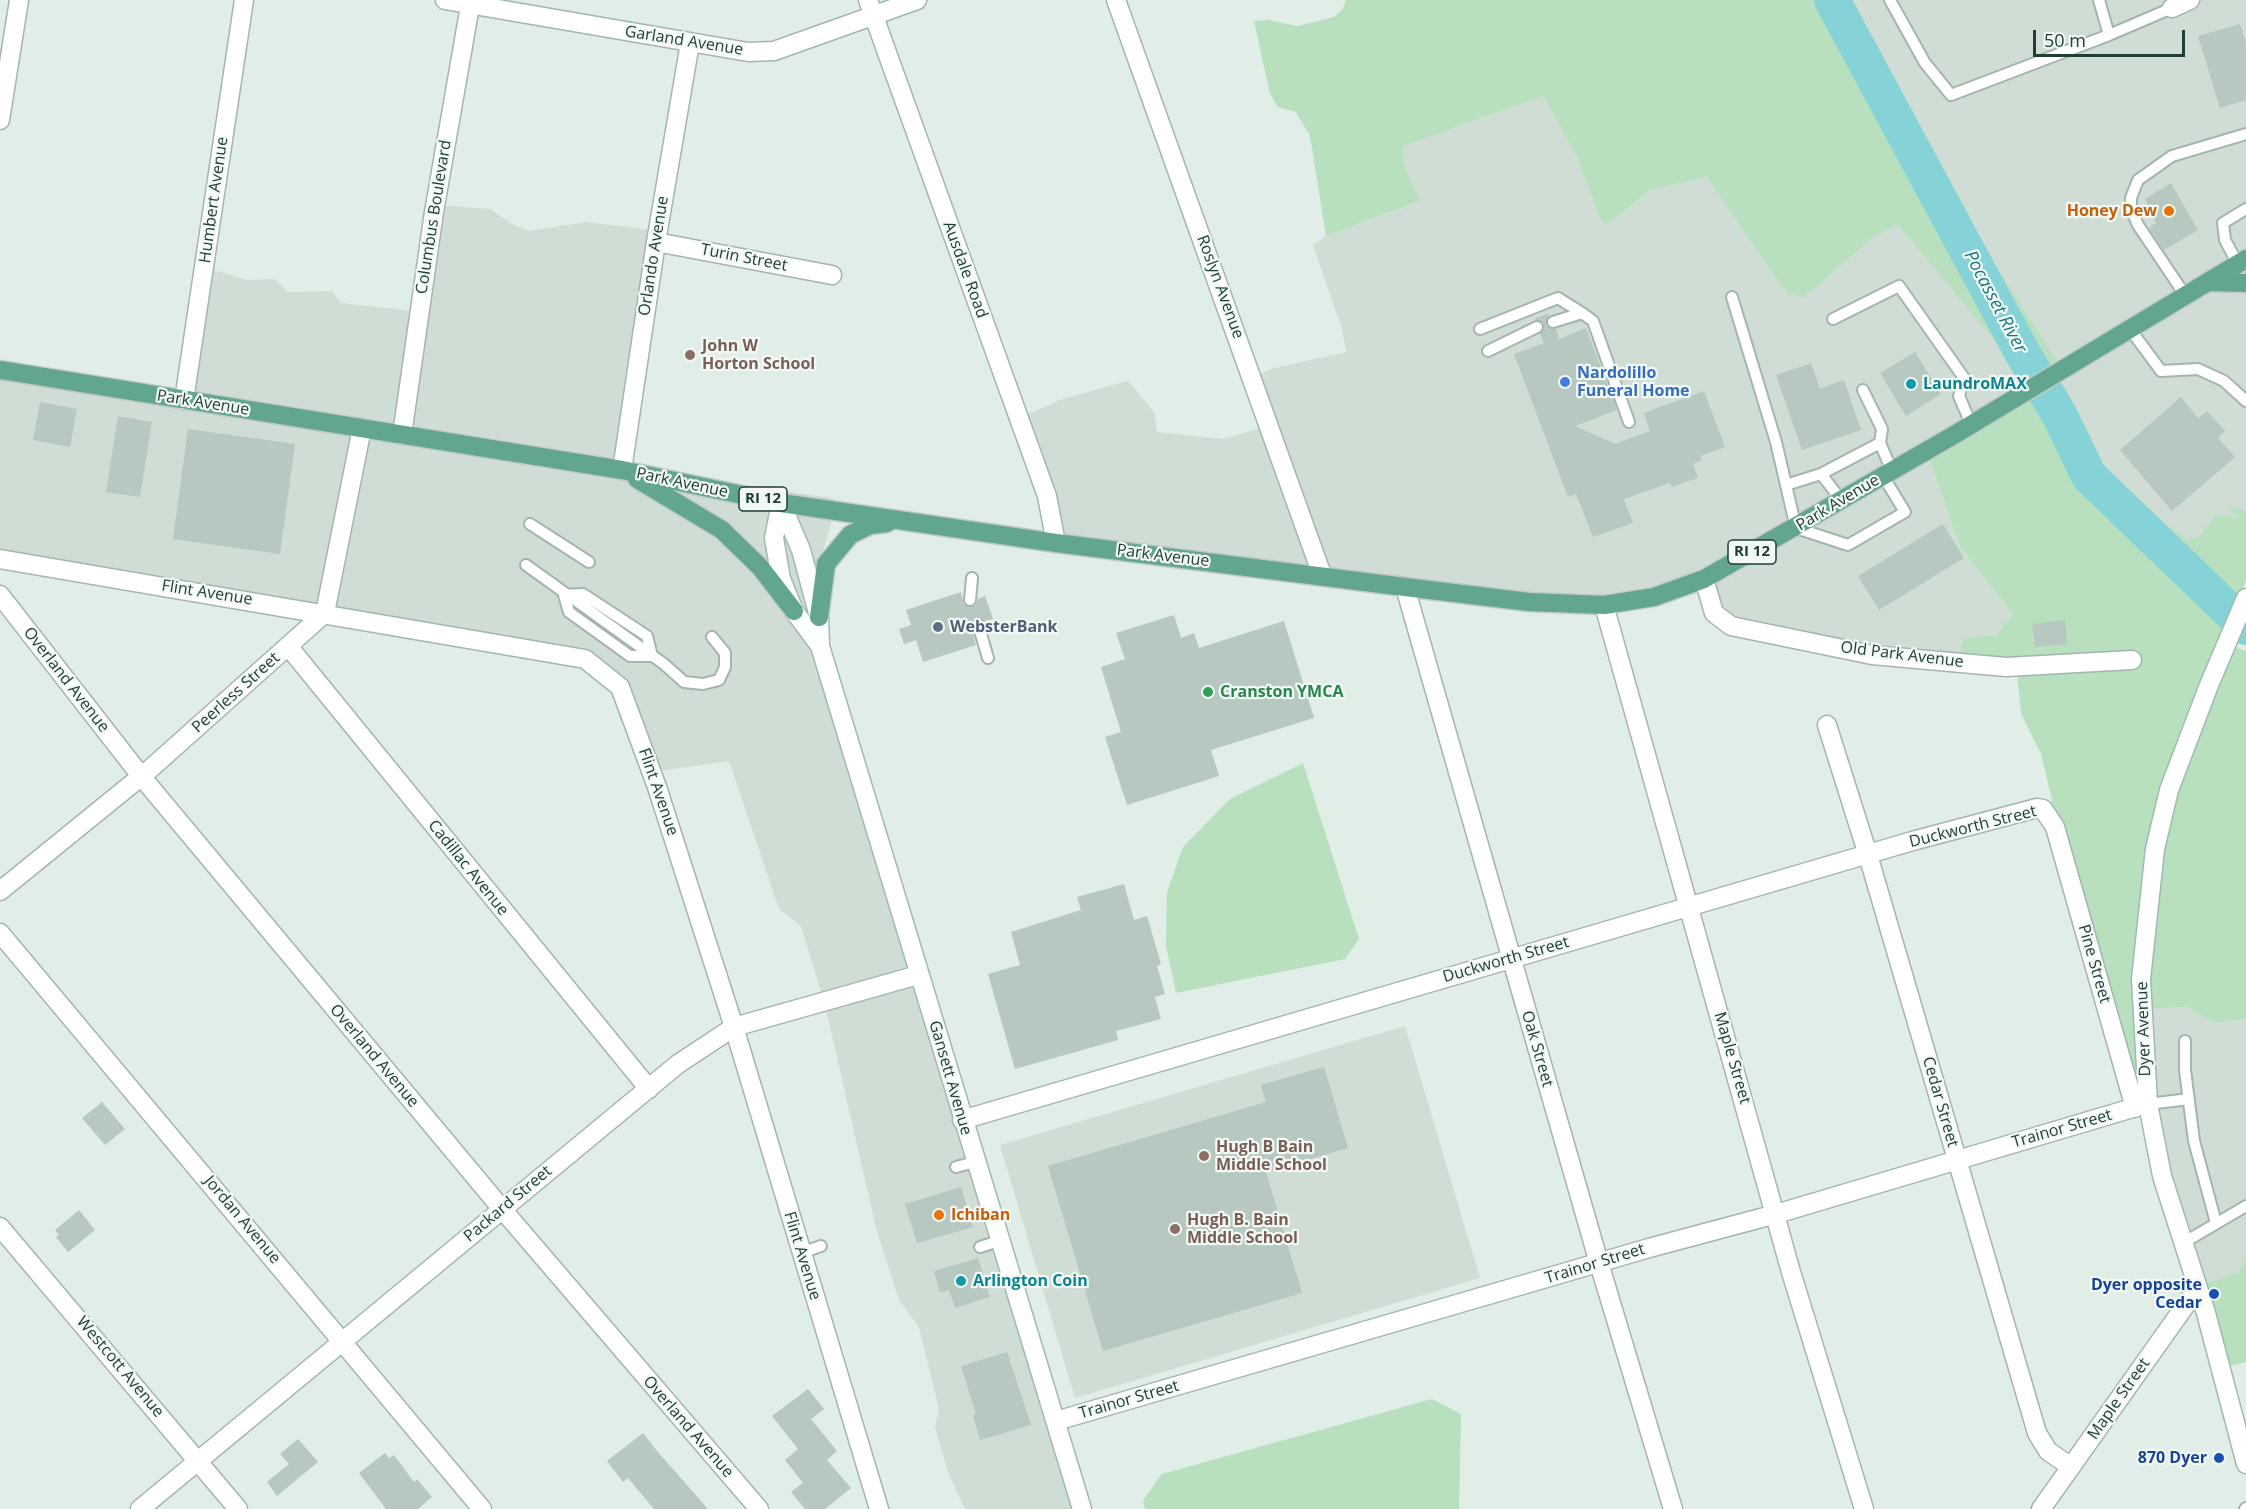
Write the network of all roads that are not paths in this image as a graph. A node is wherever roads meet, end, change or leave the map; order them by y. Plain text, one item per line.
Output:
1 (19, 0) edge
2 (244, 0) edge
3 (445, 0) edge
4 (916, 0) edge
5 (1116, 0) edge
6 (1890, 0) edge
7 (2099, 0) edge
8 (2190, 0) edge
9 (470, 2) edge
10 (870, 8) edge
11 (2172, 8) joint
12 (2109, 35) junction
13 (690, 43) junction
14 (0, 120) edge
15 (2246, 134) edge
16 (2246, 208) edge
17 (656, 242) junction
18 (2242, 261) edge
19 (832, 275) dead end
20 (2207, 282) junction
21 (2246, 283) edge
22 (2185, 295) junction
23 (1732, 297) dead end
24 (1582, 313) junction
25 (1833, 320) dead end
26 (1553, 321) dead end
27 (1537, 327) dead end
28 (2130, 329) junction
29 (1480, 330) dead end
30 (1488, 351) dead end
31 (0, 370) edge
32 (1863, 390) dead end
33 (184, 400) junction
34 (2246, 401) edge
35 (1629, 422) dead end
36 (1971, 424) junction
37 (362, 428) junction
38 (402, 435) junction
39 (1880, 443) junction
40 (622, 470) junction
41 (1888, 473) junction
42 (1821, 474) junction
43 (1786, 485) junction
44 (1842, 501) junction
45 (781, 503) junction
46 (903, 520) junction
47 (530, 524) dead end
48 (1796, 528) junction
49 (1056, 543) junction
50 (0, 559) edge
51 (590, 562) dead end
52 (526, 565) dead end
53 (1322, 575) junction
54 (972, 578) dead end
55 (1704, 579) junction
56 (1405, 587) junction
57 (0, 595) edge
58 (2246, 598) edge
59 (970, 600) dead end
60 (1604, 605) junction
61 (794, 611) junction
62 (325, 613) junction
63 (819, 617) junction
64 (978, 624) dead end
65 (711, 638) dead end
66 (288, 646) junction
67 (820, 646) junction
68 (988, 658) dead end
69 (2132, 660) dead end
70 (1827, 725) dead end
71 (141, 776) junction
72 (2048, 815) joint
73 (1868, 855) junction
74 (0, 891) edge
75 (1687, 908) junction
76 (0, 933) edge
77 (1510, 958) junction
78 (918, 975) junction
79 (734, 1027) junction
80 (2185, 1041) dead end
81 (649, 1089) junction
82 (2189, 1099) junction
83 (2142, 1106) junction
84 (962, 1120) junction
85 (1956, 1160) junction
86 (975, 1162) junction
87 (956, 1167) dead end
88 (2246, 1206) edge
89 (502, 1209) junction
90 (1776, 1214) junction
91 (2216, 1223) junction
92 (0, 1227) edge
93 (999, 1241) junction
94 (2183, 1243) junction
95 (821, 1246) dead end
96 (980, 1247) dead end
97 (801, 1253) junction
98 (1599, 1263) junction
99 (2197, 1289) junction
100 (342, 1340) junction
101 (1056, 1421) junction
102 (199, 1460) junction
103 (2246, 1464) edge
104 (2071, 1467) junction
105 (1078, 1506) edge
106 (140, 1509) edge
107 (238, 1509) edge
108 (482, 1509) edge
109 (759, 1509) edge
110 (879, 1509) edge
111 (1673, 1509) edge
112 (1864, 1509) edge
113 (2041, 1509) edge

1 - 14 street
2 - 33 street, Humbert Avenue
3 - 9 street, Garland Avenue
4 - 10 street, Garland Avenue
5 - 53 street, Roslyn Avenue
6 - 12 lane
7 - 12 lane
8 - 11 street
9 - 13 street, Garland Avenue
9 - 38 street, Columbus Boulevard
10 - 13 street, Garland Avenue
10 - 49 street, Ausdale Road
11 - 12 lane
13 - 17 street, Orlando Avenue
15 - 22 lane
16 - 18 lane
17 - 19 street, Turin Street
17 - 40 street, Orlando Avenue
18 - 20 main road, Park Avenue / RI 12
20 - 21 main road
20 - 22 main road, Park Avenue / RI 12
22 - 28 main road, Park Avenue / RI 12
23 - 43 lane
24 - 26 lane
24 - 29 lane
24 - 35 lane
25 - 36 lane
27 - 30 lane
28 - 34 lane
28 - 36 main road, Park Avenue / RI 12
31 - 33 main road, Park Avenue / RI 12
32 - 39 lane
33 - 37 main road, Park Avenue / RI 12
36 - 41 main road, Park Avenue / RI 12
37 - 38 main road, Park Avenue / RI 12
37 - 62 street
38 - 40 main road, Park Avenue / RI 12
39 - 41 lane
39 - 42 lane
40 - 45 main road, Park Avenue / RI 12
40 - 61 main road
41 - 44 main road, Park Avenue / RI 12
41 - 48 lane
42 - 43 lane
42 - 44 lane
43 - 48 lane
44 - 48 main road, Park Avenue / RI 12
45 - 46 main road, Park Avenue / RI 12
45 - 61 street, Gansett Avenue
45 - 63 street, Gansett Avenue
46 - 49 main road, Park Avenue / RI 12
46 - 63 main road
47 - 51 lane
48 - 55 main road, Park Avenue / RI 12
49 - 53 main road, Park Avenue / RI 12
50 - 62 street, Flint Avenue
52 - 65 lane
53 - 56 main road, Park Avenue / RI 12
54 - 59 lane
55 - 60 main road, Park Avenue / RI 12
55 - 69 street, Old Park Avenue
56 - 60 main road, Park Avenue / RI 12
56 - 77 street, Oak Street
57 - 71 street, Overland Avenue
58 - 83 street, Dyer Avenue
60 - 75 street, Maple Street
61 - 67 street, Gansett Avenue
62 - 66 street, Peerless Street
62 - 79 street, Flint Avenue
63 - 67 street, Gansett Avenue
64 - 68 lane
66 - 71 street, Peerless Street
66 - 81 street, Cadillac Avenue
67 - 78 street, Gansett Avenue
70 - 73 street, Cedar Street
71 - 74 street, Peerless Street
71 - 89 street, Overland Avenue
72 - 73 street, Duckworth Street
72 - 83 street, Pine Street
73 - 75 street, Duckworth Street
73 - 85 street, Cedar Street
75 - 77 street, Duckworth Street
75 - 90 street, Maple Street
76 - 100 street, Jordan Avenue
77 - 84 street, Duckworth Street
77 - 98 street, Oak Street
78 - 79 street, Packard Street
78 - 84 street, Gansett Avenue
79 - 81 street, Packard Street
79 - 97 street, Flint Avenue
80 - 82 lane
81 - 89 street, Packard Street
82 - 83 lane
82 - 91 lane
83 - 85 street, Trainor Street
83 - 94 street, Dyer Avenue
84 - 86 street, Gansett Avenue
85 - 90 street, Trainor Street
85 - 104 street, Cedar Street
86 - 87 lane
86 - 93 street, Gansett Avenue
88 - 91 lane
89 - 100 street, Packard Street
89 - 109 street, Overland Avenue
90 - 98 street, Trainor Street
90 - 112 street, Maple Street
91 - 94 lane
92 - 102 street, Westcott Avenue
93 - 96 lane
93 - 101 street, Gansett Avenue
94 - 99 street, Dyer Avenue
95 - 97 lane
97 - 110 street, Flint Avenue
98 - 101 street, Trainor Street
98 - 111 street, Oak Street
99 - 103 street, Dyer Avenue
99 - 104 street, Maple Street
100 - 102 street, Packard Street
100 - 108 street, Jordan Avenue
101 - 105 street, Gansett Avenue
102 - 106 street, Packard Street
102 - 107 street, Westcott Avenue
104 - 113 street, Maple Street

